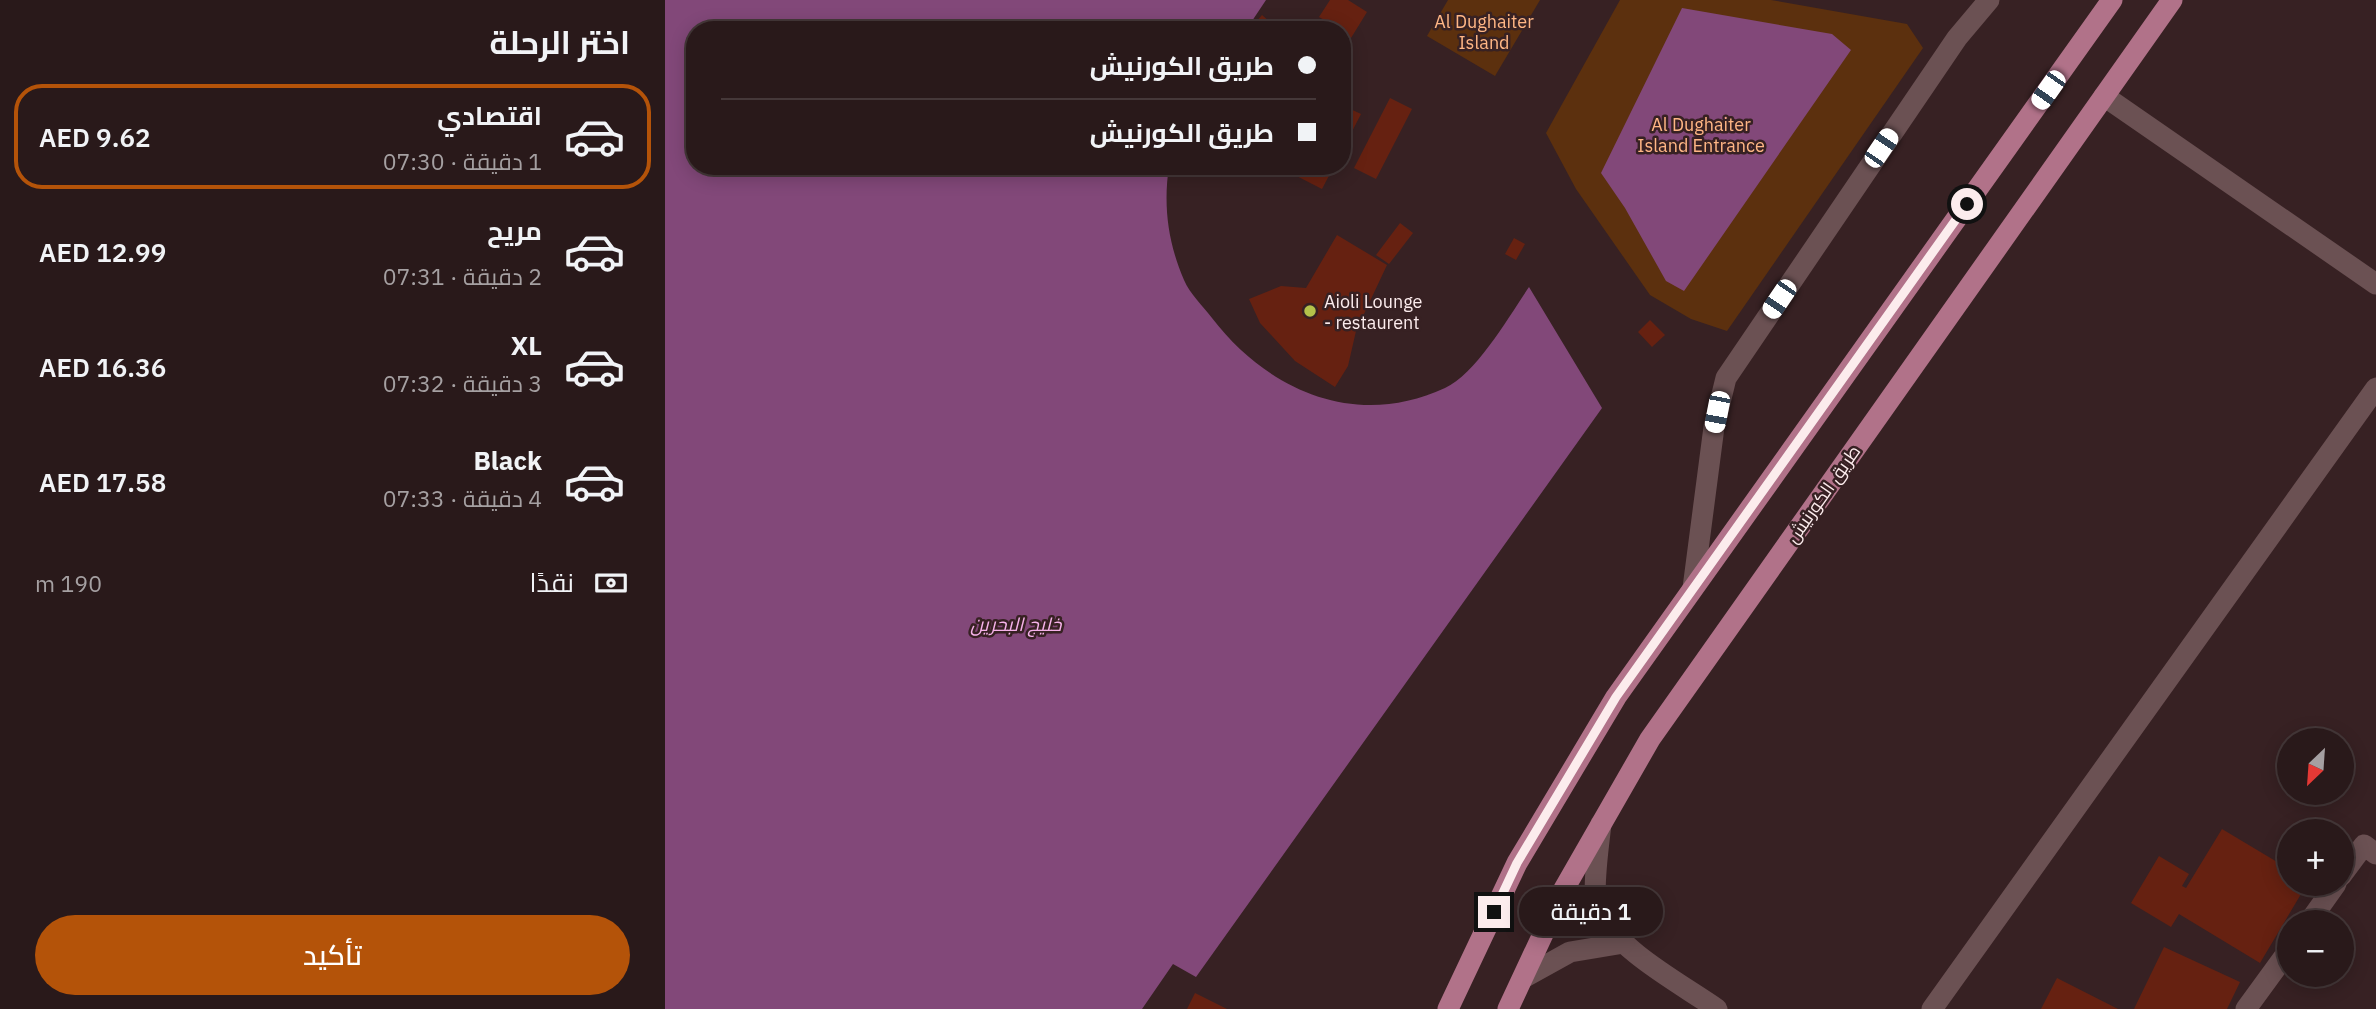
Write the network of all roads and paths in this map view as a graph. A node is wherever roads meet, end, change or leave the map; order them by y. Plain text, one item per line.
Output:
1 (1990, 0) edge
2 (2112, 0) edge
3 (2172, 0) edge
4 (2104, 96) junction
5 (2376, 284) edge
6 (2376, 388) edge
7 (1693, 588) junction
8 (1601, 824) junction
9 (2376, 854) edge
10 (2354, 858) edge
11 (1624, 943) junction
12 (2277, 966) edge
13 (1523, 978) junction
14 (1448, 1009) edge
15 (1508, 1009) edge
16 (1717, 1009) edge
17 (1932, 1009) edge
18 (2246, 1009) edge

1 - 7 street
2 - 7 main road
3 - 4 main road, طريق الكورنيش
4 - 5 street
4 - 8 main road, طريق الكورنيش
6 - 17 street
7 - 14 main road
8 - 11 street
8 - 13 main road, طريق الكورنيش
9 - 10 street
11 - 13 street
11 - 16 street
12 - 18 street
13 - 15 main road, طريق الكورنيش

